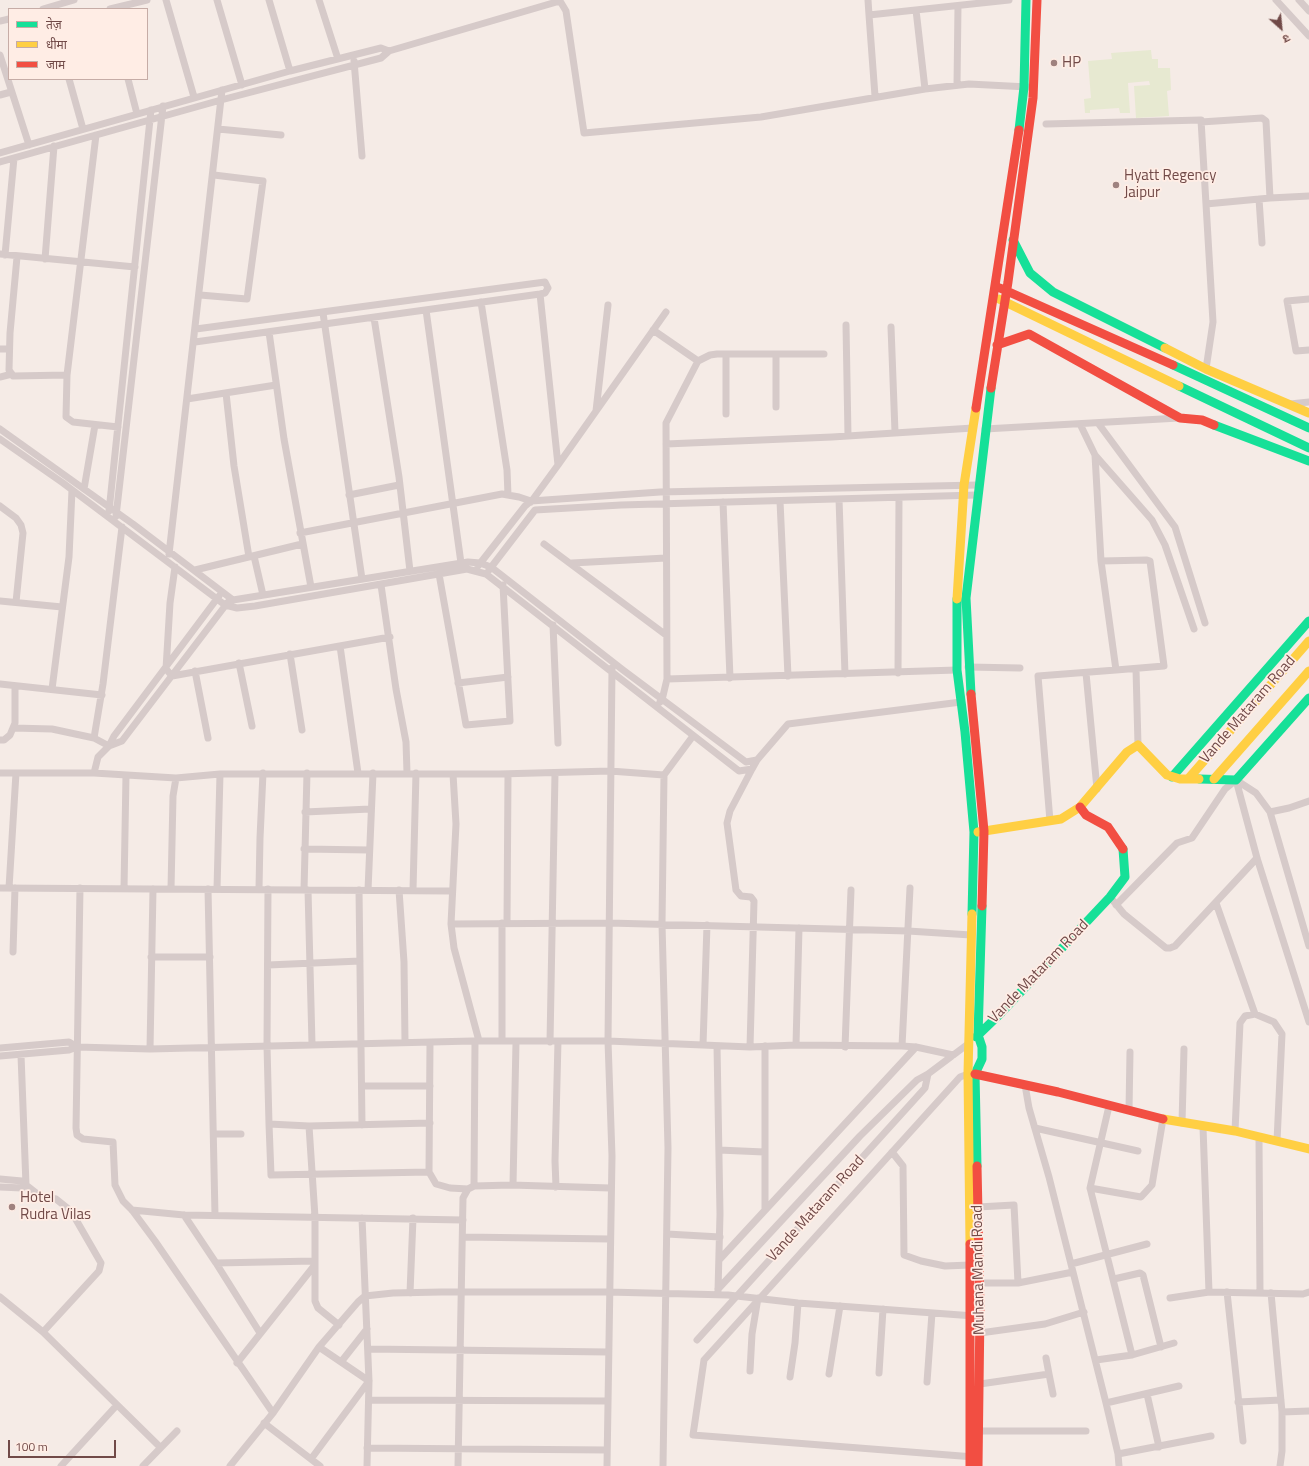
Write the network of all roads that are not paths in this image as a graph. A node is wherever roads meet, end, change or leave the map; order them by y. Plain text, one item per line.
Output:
1 (74, 0) edge
2 (147, 0) edge
3 (166, 0) edge
4 (217, 0) edge
5 (269, 0) edge
6 (319, 0) edge
7 (868, 0) edge
8 (1009, 0) edge
9 (1026, 0) edge
10 (1037, 0) edge
11 (1276, 0) edge
12 (1299, 0) edge
13 (958, 6) junction
14 (47, 8) edge
15 (114, 8) edge
16 (916, 10) junction
17 (1309, 11) edge
18 (869, 15) junction
19 (1309, 36) edge
20 (389, 52) junction
21 (0, 55) edge
22 (353, 55) junction
23 (338, 59) junction
24 (354, 65) junction
25 (290, 71) junction
26 (69, 80) edge
27 (128, 80) edge
28 (242, 85) junction
29 (957, 85) junction
30 (1024, 87) junction
31 (1034, 87) junction
32 (925, 88) junction
33 (222, 90) junction
34 (11, 92) junction
35 (0, 95) edge
36 (875, 96) junction
37 (194, 97) junction
38 (221, 100) junction
39 (163, 106) junction
40 (151, 110) junction
41 (137, 114) junction
42 (162, 117) junction
43 (150, 120) junction
44 (1201, 122) junction
45 (1046, 124) dead end
46 (83, 129) junction
47 (218, 129) junction
48 (96, 135) junction
49 (281, 135) dead end
50 (29, 145) junction
51 (54, 146) junction
52 (0, 154) edge
53 (362, 156) dead end
54 (14, 158) junction
55 (0, 162) edge
56 (214, 175) junction
57 (1309, 196) edge
58 (1270, 198) junction
59 (1259, 199) junction
60 (1206, 204) junction
61 (1013, 240) junction
62 (1262, 243) dead end
63 (2, 255) edge
64 (17, 257) junction
65 (44, 259) junction
66 (80, 263) junction
67 (1000, 265) junction
68 (135, 267) junction
69 (1009, 267) junction
70 (996, 286) junction
71 (1006, 290) junction
72 (540, 294) junction
73 (200, 295) junction
74 (995, 296) junction
75 (1309, 298) edge
76 (1004, 301) junction
77 (481, 302) junction
78 (608, 304) dead end
79 (426, 310) junction
80 (666, 312) dead end
81 (323, 313) junction
82 (374, 318) junction
83 (324, 325) junction
84 (846, 325) dead end
85 (891, 327) dead end
86 (196, 329) junction
87 (653, 330) junction
88 (269, 332) junction
89 (195, 342) junction
90 (997, 345) junction
91 (0, 349) edge
92 (9, 349) junction
93 (1309, 350) edge
94 (726, 354) junction
95 (776, 354) junction
96 (824, 354) dead end
97 (698, 361) junction
98 (1206, 370) junction
99 (12, 374) junction
100 (67, 375) junction
101 (0, 377) edge
102 (276, 386) junction
103 (226, 393) junction
104 (187, 399) junction
105 (1309, 402) edge
106 (1288, 404) junction
107 (776, 406) dead end
108 (595, 413) junction
109 (1309, 413) edge
110 (726, 414) dead end
111 (1180, 418) junction
112 (1098, 423) junction
113 (95, 424) junction
114 (1080, 424) junction
115 (118, 427) junction
116 (973, 428) junction
117 (1309, 428) edge
118 (0, 429) edge
119 (985, 429) junction
120 (895, 432) junction
121 (848, 436) junction
122 (0, 439) edge
123 (666, 444) junction
124 (1309, 448) edge
125 (1095, 455) junction
126 (1309, 461) edge
127 (558, 465) junction
128 (399, 485) junction
129 (964, 485) junction
130 (978, 485) junction
131 (84, 489) junction
132 (72, 490) junction
133 (665, 492) junction
134 (349, 495) junction
135 (508, 495) junction
136 (964, 496) junction
137 (976, 496) junction
138 (898, 498) junction
139 (839, 499) junction
140 (531, 501) junction
141 (780, 501) junction
142 (723, 502) junction
143 (665, 504) junction
144 (452, 505) junction
145 (0, 506) edge
146 (110, 507) junction
147 (535, 510) junction
148 (117, 513) junction
149 (403, 514) junction
150 (109, 517) junction
151 (116, 522) junction
152 (354, 523) junction
153 (122, 527) junction
154 (300, 533) junction
155 (302, 544) junction
156 (544, 544) dead end
157 (170, 552) junction
158 (251, 556) junction
159 (666, 558) junction
160 (1101, 561) junction
161 (168, 562) junction
162 (461, 563) junction
163 (480, 563) junction
164 (572, 563) junction
165 (175, 567) junction
166 (491, 567) junction
167 (195, 570) junction
168 (476, 570) junction
169 (410, 571) junction
170 (439, 574) junction
171 (486, 574) junction
172 (362, 579) junction
173 (381, 585) junction
174 (503, 585) junction
175 (311, 588) junction
176 (220, 595) junction
177 (264, 595) junction
178 (230, 599) junction
179 (0, 601) edge
180 (16, 602) junction
181 (225, 605) junction
182 (62, 607) junction
183 (1309, 621) edge
184 (1206, 623) dead end
185 (553, 625) junction
186 (1194, 629) dead end
187 (666, 635) junction
188 (390, 637) junction
189 (1309, 641) edge
190 (340, 646) junction
191 (290, 654) junction
192 (613, 662) junction
193 (240, 663) junction
194 (968, 667) junction
195 (1020, 668) dead end
196 (166, 669) junction
197 (1136, 669) junction
198 (957, 670) junction
199 (1116, 670) junction
200 (1309, 671) edge
201 (195, 672) junction
202 (612, 672) junction
203 (898, 673) junction
204 (1086, 673) junction
205 (845, 674) junction
206 (172, 676) junction
207 (788, 676) junction
208 (508, 677) junction
209 (730, 678) junction
210 (667, 679) junction
211 (458, 683) junction
212 (0, 684) edge
213 (15, 686) junction
214 (52, 689) junction
215 (102, 695) junction
216 (1309, 698) edge
217 (662, 700) junction
218 (961, 702) junction
219 (656, 706) junction
220 (252, 726) dead end
221 (13, 728) junction
222 (302, 730) dead end
223 (693, 736) junction
224 (94, 738) junction
225 (208, 738) dead end
226 (0, 740) edge
227 (558, 743) dead end
228 (109, 746) junction
229 (1138, 746) junction
230 (757, 760) junction
231 (752, 769) junction
232 (610, 771) junction
233 (0, 773) edge
234 (16, 773) junction
235 (94, 773) junction
236 (263, 773) junction
237 (306, 773) junction
238 (358, 773) junction
239 (373, 773) junction
240 (407, 773) junction
241 (416, 773) junction
242 (555, 773) junction
243 (220, 774) junction
244 (453, 774) junction
245 (508, 774) junction
246 (126, 775) junction
247 (664, 775) junction
248 (1172, 777) junction
249 (176, 778) junction
250 (1188, 779) junction
251 (1214, 779) junction
252 (1236, 780) junction
253 (1097, 789) junction
254 (1309, 801) edge
255 (1080, 807) junction
256 (370, 808) junction
257 (305, 812) junction
258 (1270, 812) junction
259 (1050, 821) junction
260 (984, 831) junction
261 (974, 832) junction
262 (304, 849) junction
263 (369, 850) junction
264 (1257, 858) junction
265 (0, 888) edge
266 (12, 888) junction
267 (80, 888) junction
268 (124, 888) junction
269 (910, 888) dead end
270 (153, 889) junction
271 (171, 889) junction
272 (208, 889) junction
273 (217, 889) junction
274 (259, 889) junction
275 (268, 889) junction
276 (306, 890) junction
277 (360, 890) junction
278 (368, 890) junction
279 (400, 890) junction
280 (413, 890) junction
281 (452, 890) junction
282 (851, 890) dead end
283 (1110, 897) junction
284 (1216, 903) junction
285 (1116, 905) junction
286 (505, 923) junction
287 (609, 923) junction
288 (451, 924) junction
289 (554, 924) junction
290 (662, 924) junction
291 (708, 925) junction
292 (755, 927) junction
293 (799, 928) junction
294 (850, 930) junction
295 (908, 931) junction
296 (971, 935) junction
297 (1309, 946) edge
298 (13, 952) dead end
299 (152, 957) junction
300 (210, 957) junction
301 (360, 961) junction
302 (310, 963) junction
303 (268, 965) junction
304 (1255, 1014) junction
305 (1309, 1022) edge
306 (978, 1035) junction
307 (477, 1041) junction
308 (502, 1041) junction
309 (558, 1041) junction
310 (608, 1041) junction
311 (361, 1042) junction
312 (405, 1042) junction
313 (516, 1042) junction
314 (550, 1042) junction
315 (430, 1043) junction
316 (664, 1043) junction
317 (312, 1044) junction
318 (968, 1044) junction
319 (796, 1045) junction
320 (267, 1046) junction
321 (703, 1046) junction
322 (717, 1046) junction
323 (765, 1046) junction
324 (902, 1046) junction
325 (77, 1047) junction
326 (212, 1047) junction
327 (750, 1047) junction
328 (845, 1047) junction
329 (916, 1047) junction
330 (0, 1048) edge
331 (150, 1049) junction
332 (1184, 1050) dead end
333 (1130, 1052) dead end
334 (21, 1054) junction
335 (0, 1056) edge
336 (953, 1056) junction
337 (972, 1073) junction
338 (928, 1074) junction
339 (1024, 1085) junction
340 (362, 1086) junction
341 (430, 1086) junction
342 (1110, 1106) junction
343 (1129, 1110) junction
344 (1163, 1119) junction
345 (430, 1123) junction
346 (1182, 1123) junction
347 (269, 1124) junction
348 (362, 1125) junction
349 (309, 1126) junction
350 (1202, 1127) junction
351 (1035, 1128) junction
352 (1235, 1131) junction
353 (214, 1134) junction
354 (241, 1134) dead end
355 (1259, 1138) junction
356 (1277, 1141) junction
357 (1101, 1143) junction
358 (719, 1150) junction
359 (1309, 1150) edge
360 (1138, 1151) dead end
361 (764, 1152) junction
362 (892, 1152) junction
363 (429, 1172) junction
364 (311, 1176) junction
365 (0, 1179) edge
366 (26, 1185) junction
367 (512, 1185) junction
368 (0, 1187) edge
369 (556, 1187) junction
370 (471, 1188) junction
371 (610, 1188) junction
372 (1090, 1188) junction
373 (978, 1207) junction
374 (132, 1210) junction
375 (765, 1210) junction
376 (184, 1215) junction
377 (216, 1215) junction
378 (315, 1217) junction
379 (362, 1218) junction
380 (414, 1218) junction
381 (463, 1220) junction
382 (667, 1234) junction
383 (720, 1236) junction
384 (463, 1237) junction
385 (610, 1238) junction
386 (1147, 1244) dead end
387 (1106, 1254) junction
388 (719, 1260) junction
389 (216, 1263) junction
390 (314, 1263) junction
391 (1071, 1264) junction
392 (970, 1265) junction
393 (1073, 1272) junction
394 (1114, 1279) junction
395 (980, 1283) junction
396 (1018, 1283) junction
397 (461, 1292) junction
398 (608, 1292) junction
399 (718, 1292) junction
400 (1209, 1292) junction
401 (1227, 1292) junction
402 (1309, 1292) edge
403 (410, 1293) junction
404 (1260, 1293) junction
405 (1271, 1293) junction
406 (666, 1294) junction
407 (365, 1296) junction
408 (737, 1296) junction
409 (0, 1297) edge
410 (758, 1298) junction
411 (1170, 1298) dead end
412 (798, 1303) junction
413 (840, 1306) junction
414 (883, 1309) junction
415 (1084, 1312) junction
416 (932, 1313) junction
417 (976, 1316) junction
418 (338, 1325) junction
419 (367, 1328) junction
420 (44, 1332) junction
421 (260, 1333) junction
422 (980, 1333) junction
423 (697, 1340) dead end
424 (1174, 1343) dead end
425 (320, 1347) junction
426 (1161, 1347) junction
427 (368, 1349) junction
428 (460, 1351) junction
429 (608, 1352) junction
430 (1132, 1355) junction
431 (1046, 1358) dead end
432 (1096, 1360) junction
433 (341, 1362) junction
434 (237, 1363) junction
435 (750, 1371) dead end
436 (879, 1373) dead end
437 (830, 1374) dead end
438 (1049, 1374) junction
439 (790, 1377) dead end
440 (369, 1381) junction
441 (927, 1382) dead end
442 (980, 1384) junction
443 (1179, 1386) dead end
444 (1053, 1394) dead end
445 (1147, 1394) junction
446 (369, 1400) junction
447 (1281, 1400) junction
448 (459, 1401) junction
449 (608, 1401) junction
450 (1238, 1402) junction
451 (1106, 1403) junction
452 (117, 1405) junction
453 (1309, 1411) edge
454 (1282, 1412) junction
455 (273, 1414) junction
456 (264, 1423) junction
457 (177, 1431) dead end
458 (979, 1431) junction
459 (1086, 1432) dead end
460 (1211, 1436) dead end
461 (1243, 1441) dead end
462 (160, 1447) junction
463 (1160, 1447) junction
464 (367, 1448) junction
465 (458, 1449) junction
466 (607, 1450) junction
467 (1118, 1454) junction
468 (311, 1459) junction
469 (974, 1461) edge
470 (61, 1466) edge
471 (143, 1466) edge
472 (230, 1466) edge
473 (320, 1466) edge
474 (367, 1466) edge
475 (458, 1466) edge
476 (607, 1466) edge
477 (663, 1466) edge
478 (1119, 1466) edge
479 (1280, 1466) edge

1 - 14 street
2 - 15 street
3 - 37 street
4 - 28 street
5 - 25 street
6 - 23 street
7 - 18 street
8 - 13 street
9 - 30 main road
10 - 31 main road
11 - 19 street
12 - 17 street
13 - 16 street
13 - 29 street
16 - 18 street
16 - 32 street
18 - 36 street
20 - 22 street
20 - 24 street
20 - 36 street
21 - 34 street
22 - 23 street
22 - 24 street
23 - 25 street
24 - 38 street
24 - 53 street
25 - 28 street
26 - 46 street
27 - 41 street
28 - 33 street
29 - 30 street
29 - 32 street
30 - 31 street
30 - 67 main road
31 - 61 main road
32 - 36 street
33 - 37 street
33 - 38 street
34 - 35 street
34 - 50 street
37 - 39 street
38 - 42 street
38 - 47 street
39 - 40 street
39 - 42 street
40 - 41 street
40 - 43 street
41 - 46 street
42 - 43 street
42 - 148 street
43 - 48 street
43 - 68 street
44 - 45 street
44 - 58 street
44 - 60 street
46 - 50 street
47 - 49 street
47 - 56 street
48 - 51 street
48 - 66 street
50 - 52 street
51 - 54 street
51 - 65 street
54 - 55 street
54 - 63 street
56 - 73 street
56 - 73 street
57 - 58 street
58 - 59 street
59 - 60 street
59 - 62 street
60 - 98 street
61 - 69 main road
61 - 98 main road
63 - 64 street
64 - 65 street
64 - 92 street
65 - 66 street
66 - 68 street
66 - 100 street
67 - 69 main road
67 - 70 main road
68 - 115 street
69 - 71 main road
70 - 71 main road
70 - 74 main road
71 - 76 main road
71 - 117 main road
72 - 77 street
72 - 81 street
72 - 127 street
73 - 86 street
74 - 76 main road
74 - 116 main road
75 - 93 street
76 - 90 main road
76 - 124 main road
77 - 79 street
77 - 135 street
78 - 108 street
79 - 82 street
79 - 144 street
80 - 87 street
81 - 83 street
81 - 86 street
82 - 83 street
82 - 128 street
83 - 88 street
83 - 134 street
84 - 121 street
85 - 120 street
86 - 89 street
87 - 97 street
87 - 108 street
88 - 89 street
88 - 102 street
89 - 104 street
90 - 111 main road
90 - 119 main road
91 - 92 street
92 - 99 street
94 - 95 street
94 - 97 street
94 - 110 street
95 - 96 street
95 - 107 street
97 - 123 street
98 - 106 main road
99 - 100 street
99 - 101 street
100 - 113 street
102 - 103 street
102 - 154 street
103 - 104 street
103 - 158 street
104 - 157 street
105 - 106 street
106 - 109 main road
108 - 127 street
111 - 112 street
111 - 126 main road
112 - 114 street
112 - 184 street
113 - 115 street
113 - 131 street
114 - 119 street
114 - 125 street
115 - 146 street
116 - 120 street
116 - 129 main road
118 - 131 street
119 - 130 main road
120 - 121 street
121 - 123 street
122 - 132 street
123 - 133 street
125 - 160 street
125 - 186 street
127 - 140 street
128 - 134 street
128 - 149 street
129 - 130 street
129 - 133 street
129 - 136 main road
130 - 137 main road
131 - 146 street
132 - 150 street
132 - 182 street
133 - 140 street
133 - 143 street
134 - 152 street
135 - 140 street
135 - 144 street
136 - 137 street
136 - 138 street
136 - 198 main road
137 - 194 main road
138 - 139 street
138 - 203 street
139 - 141 street
139 - 205 street
140 - 147 street
140 - 163 street
141 - 142 street
141 - 207 street
142 - 143 street
142 - 209 street
143 - 147 street
143 - 159 street
144 - 149 street
144 - 162 street
145 - 180 street
146 - 148 street
146 - 150 street
147 - 166 street
148 - 151 street
148 - 157 street
149 - 152 street
149 - 169 street
150 - 151 street
151 - 153 street
152 - 154 street
152 - 172 street
153 - 161 street
153 - 215 street
154 - 155 street
155 - 158 street
155 - 175 street
156 - 164 street
157 - 161 street
157 - 167 street
158 - 167 street
158 - 177 street
159 - 164 street
159 - 187 street
160 - 197 street
160 - 199 street
161 - 165 street
162 - 163 street
162 - 169 street
163 - 166 street
163 - 168 street
164 - 187 street
165 - 176 street
165 - 196 street
166 - 171 street
166 - 192 street
167 - 176 street
168 - 170 street
168 - 171 street
169 - 172 street
170 - 173 street
170 - 211 street
171 - 174 street
172 - 175 street
173 - 181 street
173 - 188 street
174 - 185 street
174 - 208 street
175 - 177 street
176 - 178 street
176 - 181 street
176 - 196 street
177 - 178 street
178 - 181 street
179 - 180 street
180 - 182 street
181 - 206 street
182 - 214 street
183 - 248 main road
185 - 202 street
185 - 227 street
187 - 210 street
188 - 190 street
188 - 240 street
189 - 250 main road, Vande Mataram Road
190 - 191 street
190 - 238 street
191 - 193 street
191 - 222 street
192 - 202 street
192 - 217 street
193 - 201 street
193 - 220 street
194 - 195 street
194 - 260 main road
196 - 206 street
196 - 228 street
197 - 199 street
197 - 229 street
198 - 203 street
198 - 218 main road
199 - 204 street
200 - 251 main road, Vande Mataram Road
201 - 206 street
201 - 225 street
202 - 219 street
202 - 232 street
203 - 205 street
204 - 253 street
204 - 259 street
205 - 207 street
206 - 228 street
207 - 209 street
208 - 211 street
208 - 211 street
209 - 210 street
210 - 217 street
212 - 213 street
213 - 214 street
213 - 221 street
214 - 215 street
215 - 224 street
216 - 252 main road
217 - 219 street
217 - 230 street
218 - 230 street
218 - 261 main road
219 - 223 street
221 - 224 street
221 - 226 street
223 - 231 street
223 - 247 street
224 - 228 street
228 - 235 street
229 - 248 main road
229 - 253 main road
230 - 231 street
231 - 292 street
232 - 242 street
232 - 247 street
232 - 287 street
233 - 234 street
234 - 235 street
234 - 266 street
235 - 246 street
236 - 237 street
236 - 243 street
236 - 274 street
237 - 238 street
237 - 257 street
238 - 239 street
239 - 240 street
239 - 256 street
240 - 241 street
241 - 244 street
241 - 280 street
242 - 245 street
242 - 289 street
243 - 249 street
243 - 273 street
244 - 245 street
244 - 281 street
245 - 286 street
246 - 249 street
246 - 268 street
247 - 290 street
248 - 250 main road
249 - 271 street
250 - 251 main road
251 - 252 main road
252 - 258 street
252 - 264 street
252 - 285 street
253 - 255 main road
254 - 258 street
255 - 259 main road
255 - 283 main road, Vande Mataram Road
256 - 257 street
256 - 263 street
257 - 262 street
258 - 297 street
259 - 260 main road
260 - 261 main road
260 - 306 main road
261 - 296 main road
262 - 263 street
262 - 276 street
263 - 278 street
264 - 284 street
264 - 305 street
265 - 266 street
266 - 267 street
266 - 298 street
267 - 268 street
267 - 325 street
268 - 270 street
269 - 295 street
270 - 271 street
270 - 299 street
271 - 272 street
272 - 273 street
272 - 300 street
273 - 274 street
274 - 275 street
275 - 276 street
275 - 303 street
276 - 277 street
276 - 302 street
277 - 278 street
277 - 301 street
278 - 279 street
279 - 280 street
279 - 312 street
280 - 281 street
281 - 288 street
282 - 294 street
283 - 285 street
283 - 306 main road, Vande Mataram Road
284 - 285 street
284 - 304 street
286 - 288 street
286 - 289 street
286 - 308 street
287 - 289 street
287 - 290 street
287 - 310 street
288 - 307 street
289 - 314 street
290 - 291 street
290 - 316 street
291 - 292 street
291 - 321 street
292 - 293 street
292 - 327 street
293 - 294 street
293 - 319 street
294 - 295 street
294 - 328 street
295 - 296 street
295 - 324 street
296 - 318 main road
299 - 300 street
299 - 331 street
300 - 326 street
301 - 302 street
301 - 311 street
302 - 303 street
302 - 317 street
303 - 320 street
304 - 352 street
304 - 356 street
306 - 318 main road, Vande Mataram Road
306 - 337 main road
307 - 308 street
307 - 315 street
307 - 370 street
308 - 313 street
309 - 310 street
309 - 314 street
309 - 369 street
310 - 316 street
310 - 371 street
311 - 312 street
311 - 317 street
311 - 340 street
312 - 315 street
313 - 314 street
313 - 367 street
315 - 341 street
316 - 321 street
316 - 382 street
317 - 320 street
318 - 336 street, Vande Mataram Road
318 - 337 main road
319 - 323 street
319 - 328 street
320 - 326 street
320 - 347 street
321 - 322 street
322 - 327 street
322 - 358 street
323 - 327 street
323 - 361 street
324 - 328 street
324 - 329 street
325 - 330 street
325 - 331 street
325 - 334 street
325 - 374 street
326 - 331 street
326 - 353 street
329 - 336 street
329 - 375 street
332 - 346 street
333 - 343 street
334 - 335 street
334 - 366 street
336 - 338 street, Vande Mataram Road
337 - 339 main road
337 - 362 street
337 - 373 main road, Muhana Mandi Road
337 - 392 main road
338 - 399 street, Vande Mataram Road
338 - 408 street, Vande Mataram Road
339 - 342 main road
339 - 351 street
340 - 341 street
340 - 348 street
341 - 345 street
342 - 343 main road
342 - 357 street
343 - 344 main road
344 - 346 main road
344 - 372 street
345 - 348 street
345 - 363 street
346 - 350 main road
347 - 349 street
347 - 364 street
348 - 349 street
349 - 364 street
350 - 352 main road
350 - 400 street
351 - 357 street
351 - 391 street
352 - 355 main road
353 - 354 street
353 - 377 street
355 - 356 main road
355 - 404 street
356 - 359 main road
357 - 360 street
357 - 372 street
358 - 361 street
358 - 383 street
361 - 375 street
362 - 392 street
362 - 410 street
363 - 364 street
363 - 370 street
364 - 378 street
365 - 366 street
366 - 368 street
366 - 420 street
367 - 369 street
367 - 370 street
369 - 371 street
370 - 381 street
371 - 385 street
372 - 387 street
373 - 395 main road, Muhana Mandi Road
373 - 396 street
374 - 376 street
374 - 434 street
375 - 388 street
376 - 377 street
376 - 389 street
377 - 378 street
378 - 379 street
378 - 390 street
379 - 380 street
379 - 407 street
380 - 381 street
380 - 403 street
381 - 384 street
382 - 383 street
382 - 406 street
383 - 388 street
384 - 385 street
384 - 397 street
385 - 398 street
386 - 387 street
387 - 391 street
387 - 394 street
388 - 399 street
389 - 390 street
389 - 421 street
390 - 418 street
390 - 421 street
391 - 393 street
392 - 417 main road
393 - 396 street
393 - 415 street
394 - 426 street
394 - 430 street
395 - 396 street
395 - 417 main road, Muhana Mandi Road
397 - 398 street
397 - 403 street
397 - 428 street
398 - 406 street
398 - 429 street
399 - 406 street
399 - 408 street
400 - 401 street
400 - 411 street
401 - 404 street
401 - 450 street
402 - 405 street
403 - 407 street
404 - 405 street
405 - 447 street
406 - 477 street
407 - 418 street
407 - 419 street
408 - 410 street
408 - 423 street, Vande Mataram Road
409 - 420 street
410 - 412 street
410 - 435 street
410 - 469 street
412 - 413 street
412 - 439 street
413 - 414 street
413 - 437 street
414 - 416 street
414 - 436 street
415 - 422 street
415 - 432 street
416 - 417 street
416 - 441 street
417 - 422 main road, Muhana Mandi Road
417 - 469 main road
418 - 425 street
419 - 427 street
419 - 433 street
420 - 452 street
421 - 434 street
422 - 442 main road, Muhana Mandi Road
424 - 426 street
425 - 433 street
425 - 455 street
426 - 430 street
427 - 428 street
427 - 440 street
428 - 429 street
428 - 448 street
429 - 449 street
430 - 432 street
431 - 438 street
432 - 451 street
433 - 440 street
434 - 455 street
438 - 442 street
438 - 444 street
440 - 446 street
440 - 468 street
442 - 458 main road, Muhana Mandi Road
443 - 445 street
445 - 451 street
445 - 463 street
446 - 448 street
446 - 464 street
447 - 450 street
447 - 454 street
448 - 449 street
448 - 465 street
449 - 466 street
450 - 461 street
451 - 467 street
452 - 462 street
452 - 470 street
453 - 454 street
454 - 479 street
455 - 456 street
456 - 468 street
456 - 472 street
457 - 462 street
458 - 459 street
458 - 469 main road, Muhana Mandi Road
460 - 463 street
462 - 471 street
463 - 467 street
464 - 465 street
464 - 474 street
465 - 466 street
465 - 475 street
466 - 476 street
467 - 478 street
468 - 473 street

